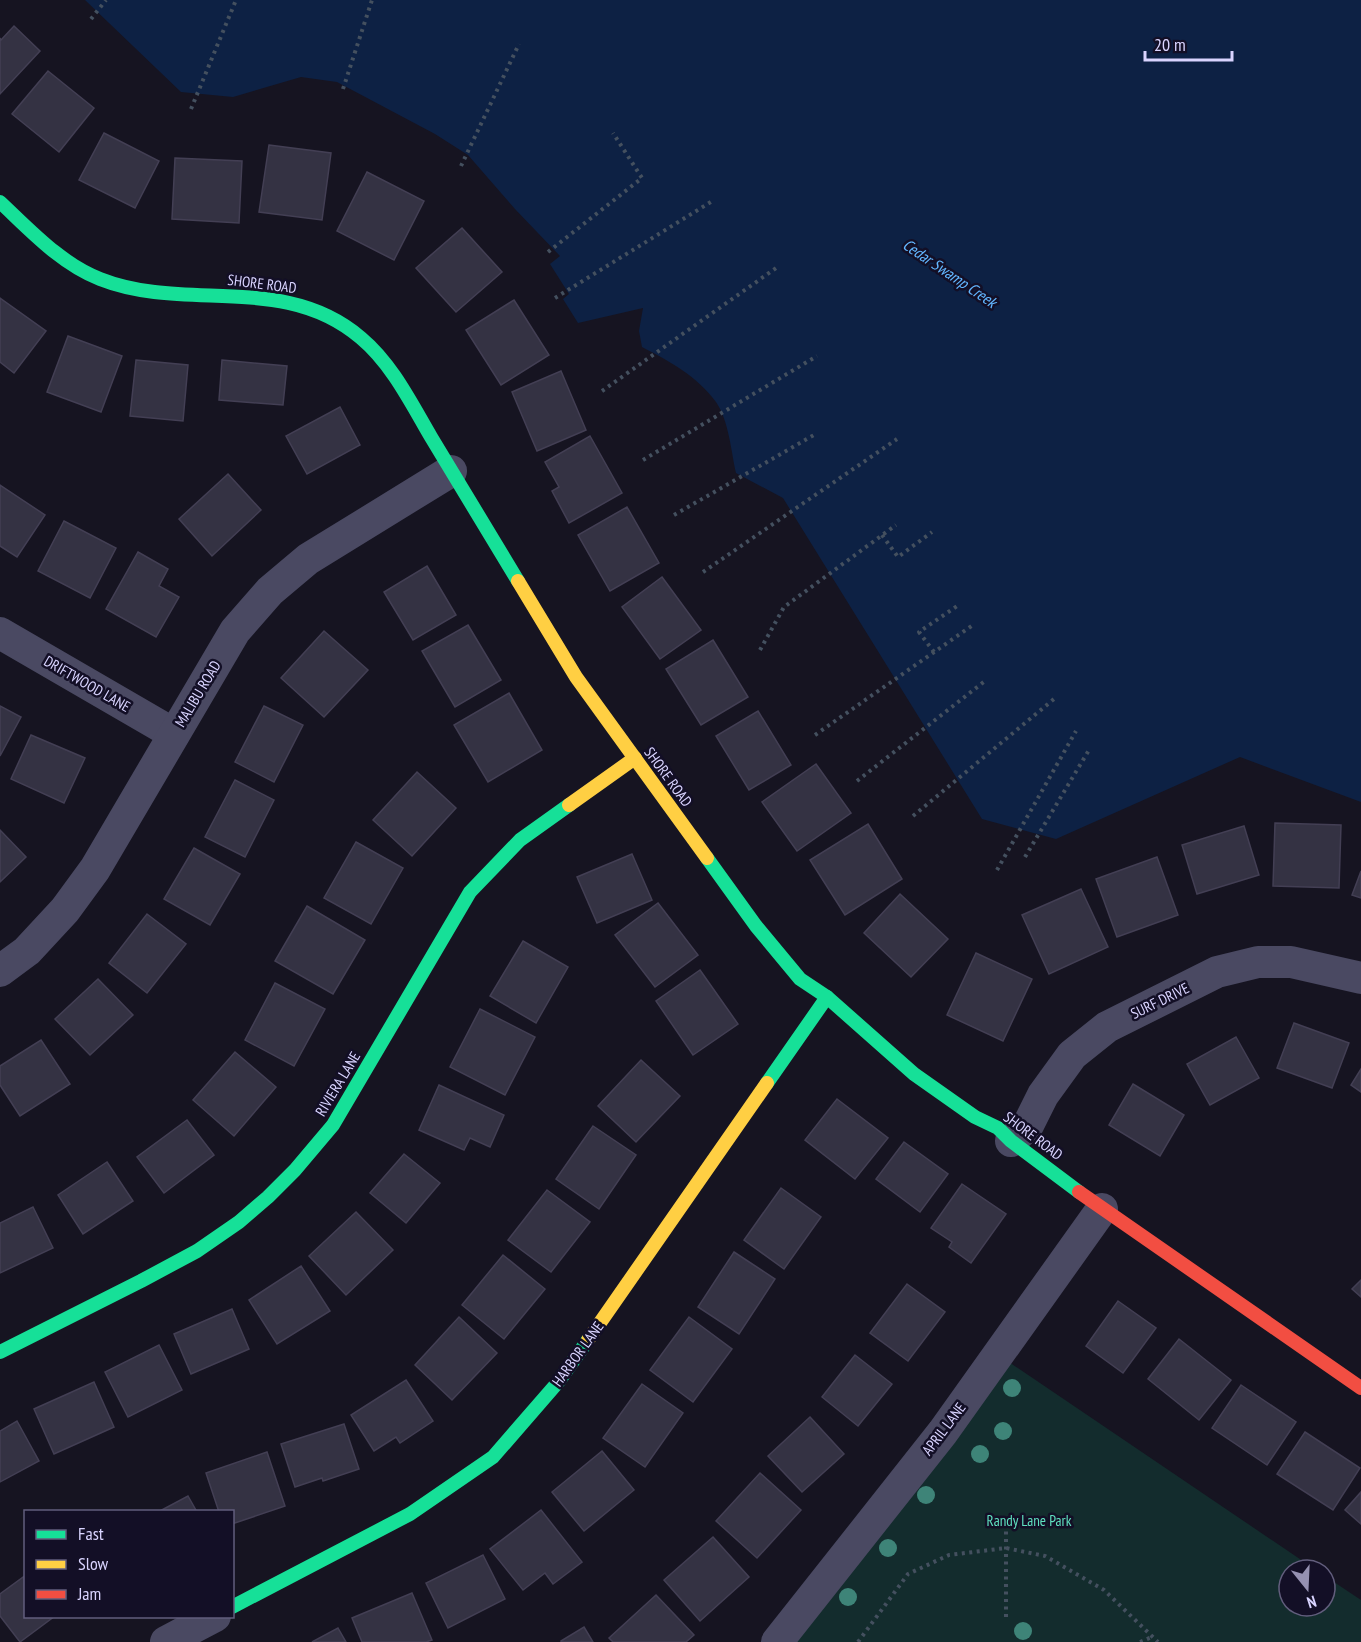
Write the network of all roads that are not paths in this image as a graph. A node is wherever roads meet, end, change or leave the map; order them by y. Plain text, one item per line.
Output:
1 (0, 202) edge
2 (451, 471) junction
3 (0, 633) edge
4 (174, 734) junction
5 (635, 758) junction
6 (0, 971) edge
7 (1361, 978) edge
8 (827, 998) junction
9 (1011, 1141) junction
10 (1102, 1209) junction
11 (0, 1352) edge
12 (1361, 1388) edge
13 (234, 1606) edge
14 (213, 1618) edge
15 (166, 1642) edge
16 (777, 1642) edge

1 - 2 street, SHORE ROAD
2 - 4 street, MALIBU ROAD
2 - 5 street, SHORE ROAD
3 - 4 street, DRIFTWOOD LANE
4 - 6 street, MALIBU ROAD
5 - 8 street, SHORE ROAD
5 - 11 street, RIVIERA LANE
7 - 9 street, SURF DRIVE
8 - 9 street, SHORE ROAD
8 - 13 street, HARBOR LANE
9 - 10 street, SHORE ROAD
10 - 12 street, SHORE ROAD
10 - 16 street, APRIL LANE
14 - 15 street

